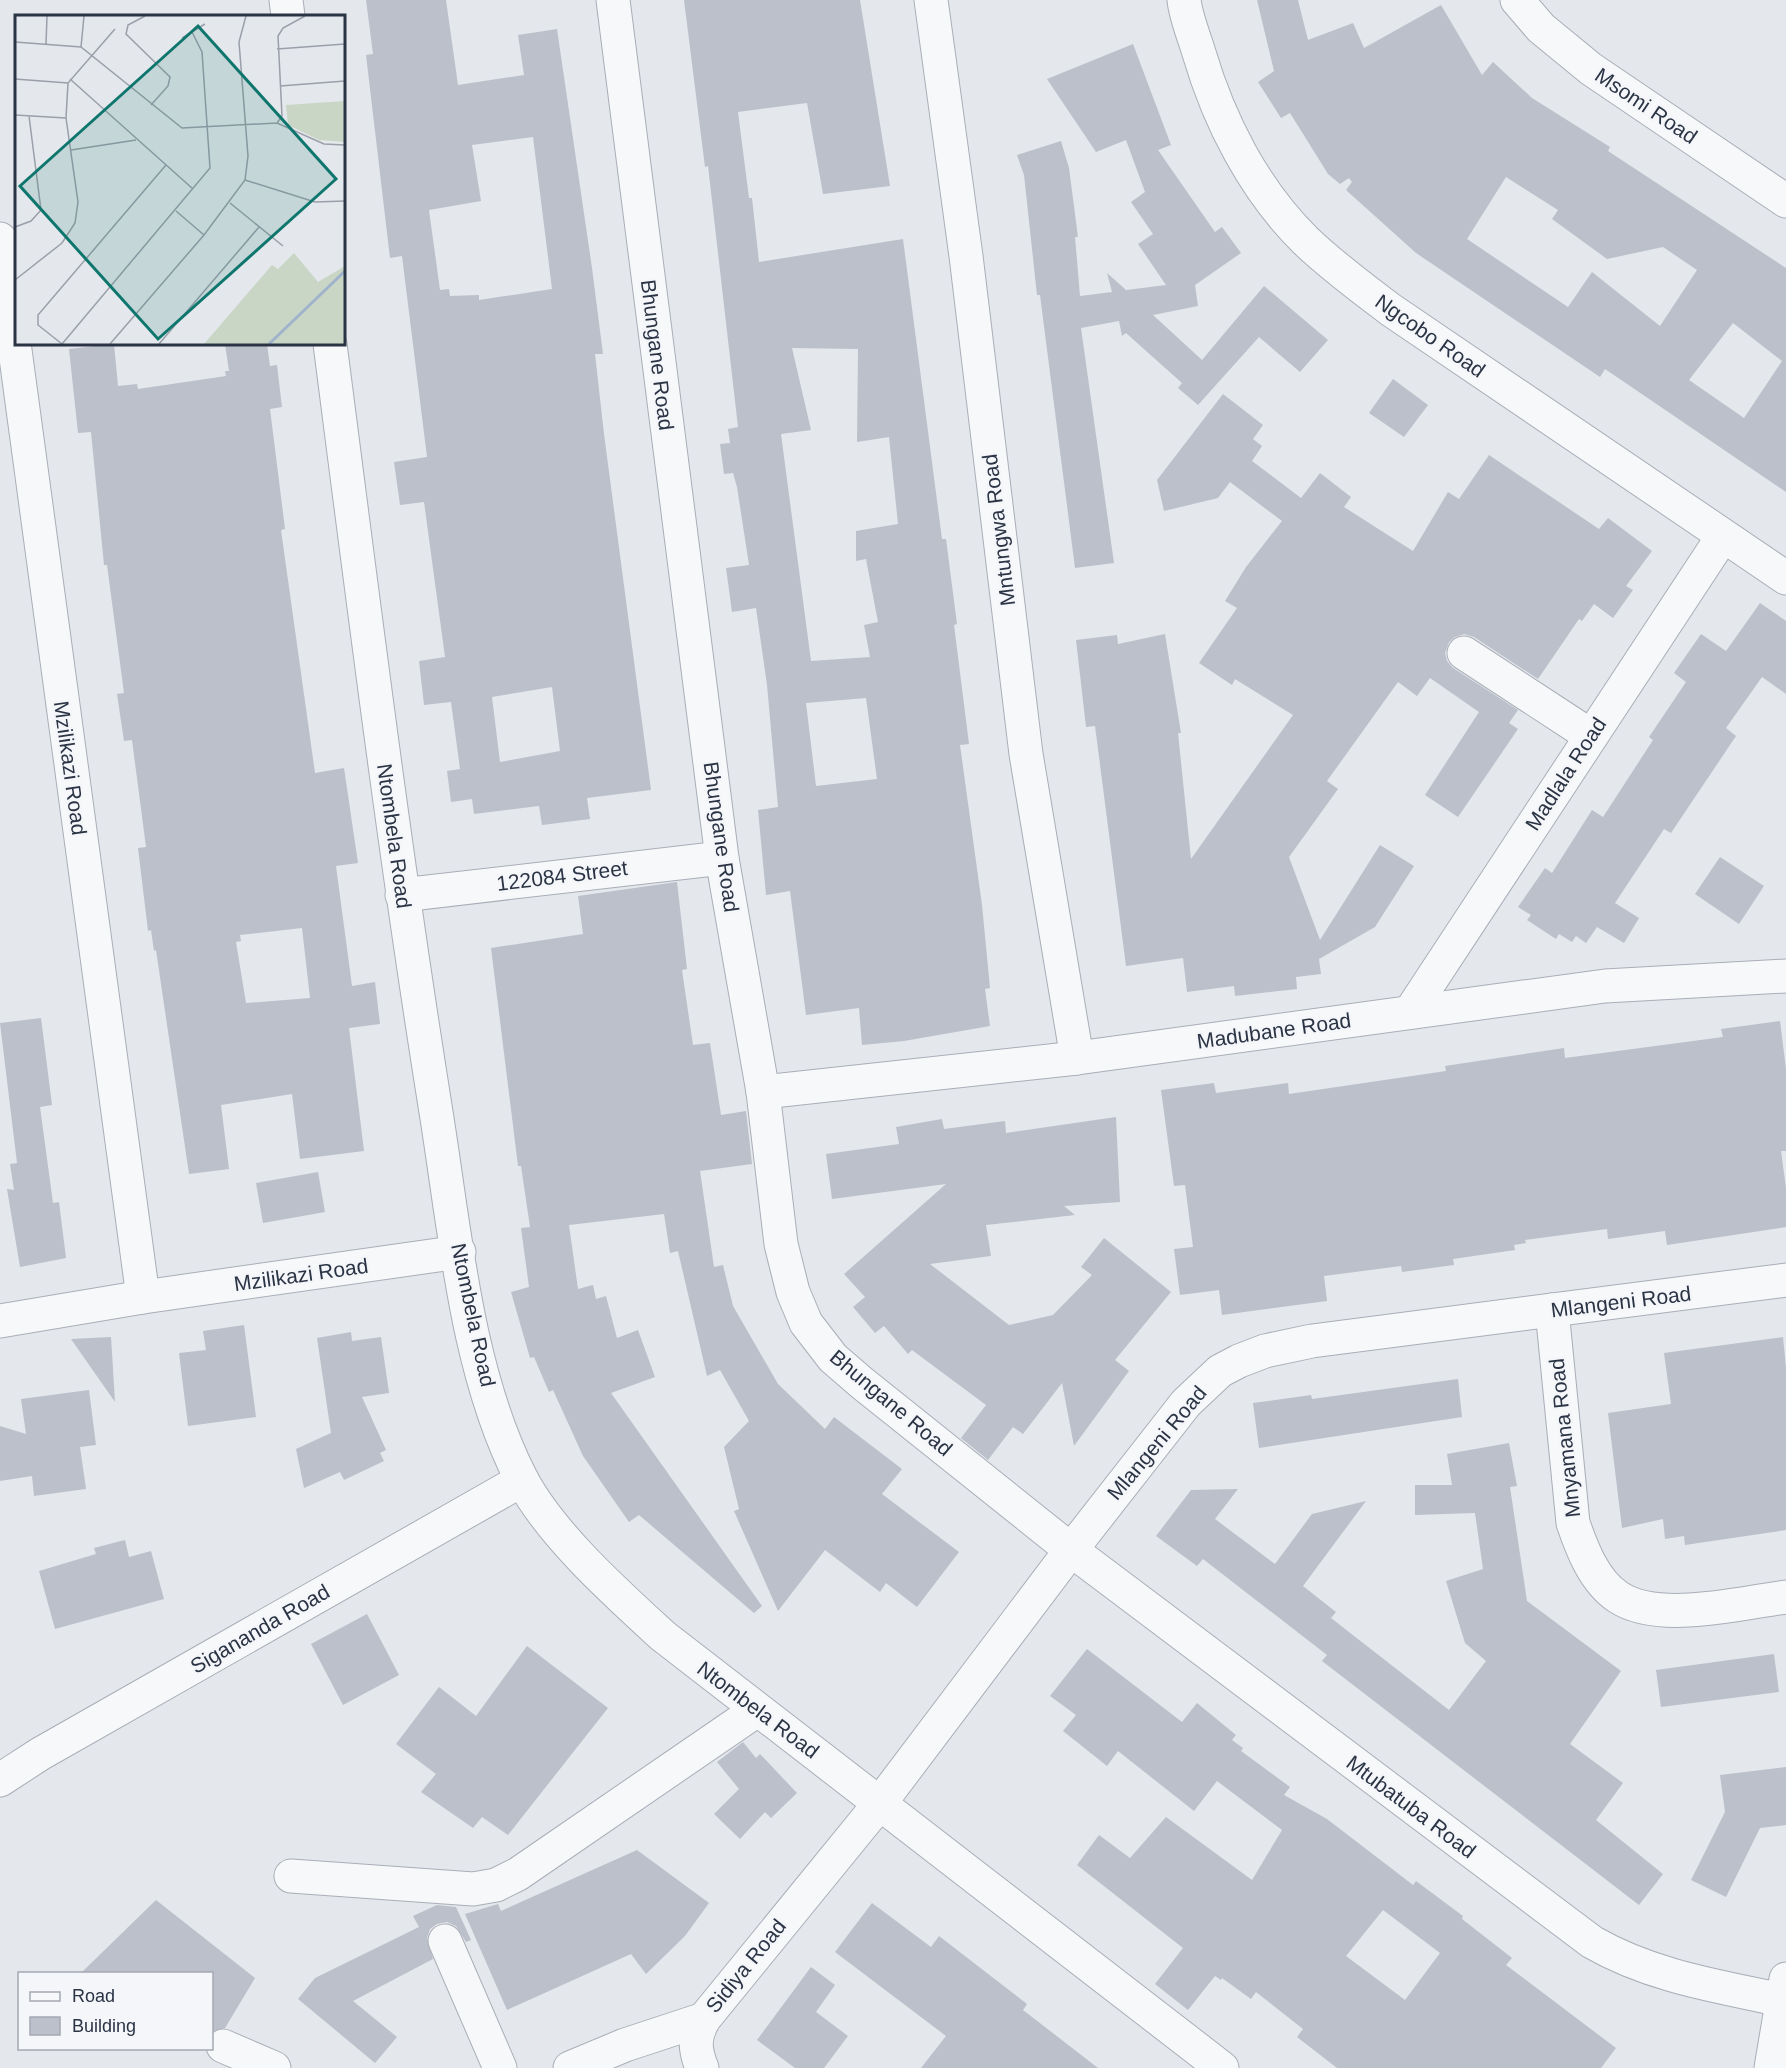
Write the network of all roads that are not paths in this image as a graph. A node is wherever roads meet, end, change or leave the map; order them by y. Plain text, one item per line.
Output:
1 (286, 0) edge
2 (613, 0) edge
3 (931, 0) edge
4 (1184, 0) edge
5 (1517, 0) edge
6 (288, 15) edge
7 (1786, 201) edge
8 (0, 239) edge
9 (330, 345) edge
10 (1723, 536) junction
11 (1786, 578) edge
12 (1464, 653) dead end
13 (1591, 736) junction
14 (722, 858) junction
15 (402, 895) junction
16 (1786, 976) edge
17 (1410, 1012) junction
18 (1077, 1058) junction
19 (763, 1092) junction
20 (459, 1252) junction
21 (1786, 1280) edge
22 (143, 1297) junction
23 (1552, 1311) junction
24 (0, 1321) edge
25 (522, 1480) junction
26 (1071, 1550) junction
27 (1786, 1597) edge
28 (757, 1710) junction
29 (0, 1780) edge
30 (880, 1803) junction
31 (291, 1876) dead end
32 (445, 1941) dead end
33 (1784, 1989) edge
34 (704, 2019) junction
35 (224, 2046) dead end
36 (274, 2068) edge
37 (500, 2068) edge
38 (570, 2068) edge
39 (702, 2068) edge
40 (1222, 2068) edge
41 (1771, 2068) edge

1 - 6 street
2 - 14 street, Bhungane Road
3 - 18 street, Mntungwa Road
4 - 10 street, Ngcobo Road
5 - 7 street, Msomi Road
8 - 22 street, Mzilikazi Road
9 - 15 street, Ntombela Road
10 - 11 street, Ngcobo Road
10 - 13 street, Madlala Road
12 - 13 street
13 - 17 street, Madlala Road
14 - 15 street, 122084 Street
14 - 19 street, Bhungane Road
15 - 20 street, Ntombela Road
16 - 17 street, Madubane Road
17 - 18 street, Madubane Road
18 - 19 street, Madubane Road
19 - 26 street, Bhungane Road
20 - 22 street, Mzilikazi Road
20 - 25 street, Ntombela Road
21 - 23 street, Mlangeni Road
22 - 24 street, Mzilikazi Road
23 - 26 street, Mlangeni Road
23 - 27 street, Mnyamana Road
25 - 28 street, Ntombela Road
25 - 29 street, Sigananda Road
26 - 30 street, Mlangeni Road
26 - 33 street, Mtubatuba Road
28 - 30 street, Ntombela Road
28 - 31 street
30 - 34 street, Sidiya Road
30 - 40 street, Ntombela Road
32 - 37 street
33 - 41 street, Mtubatuba Road
34 - 38 street, Sidiya Road
34 - 39 street
35 - 36 street

